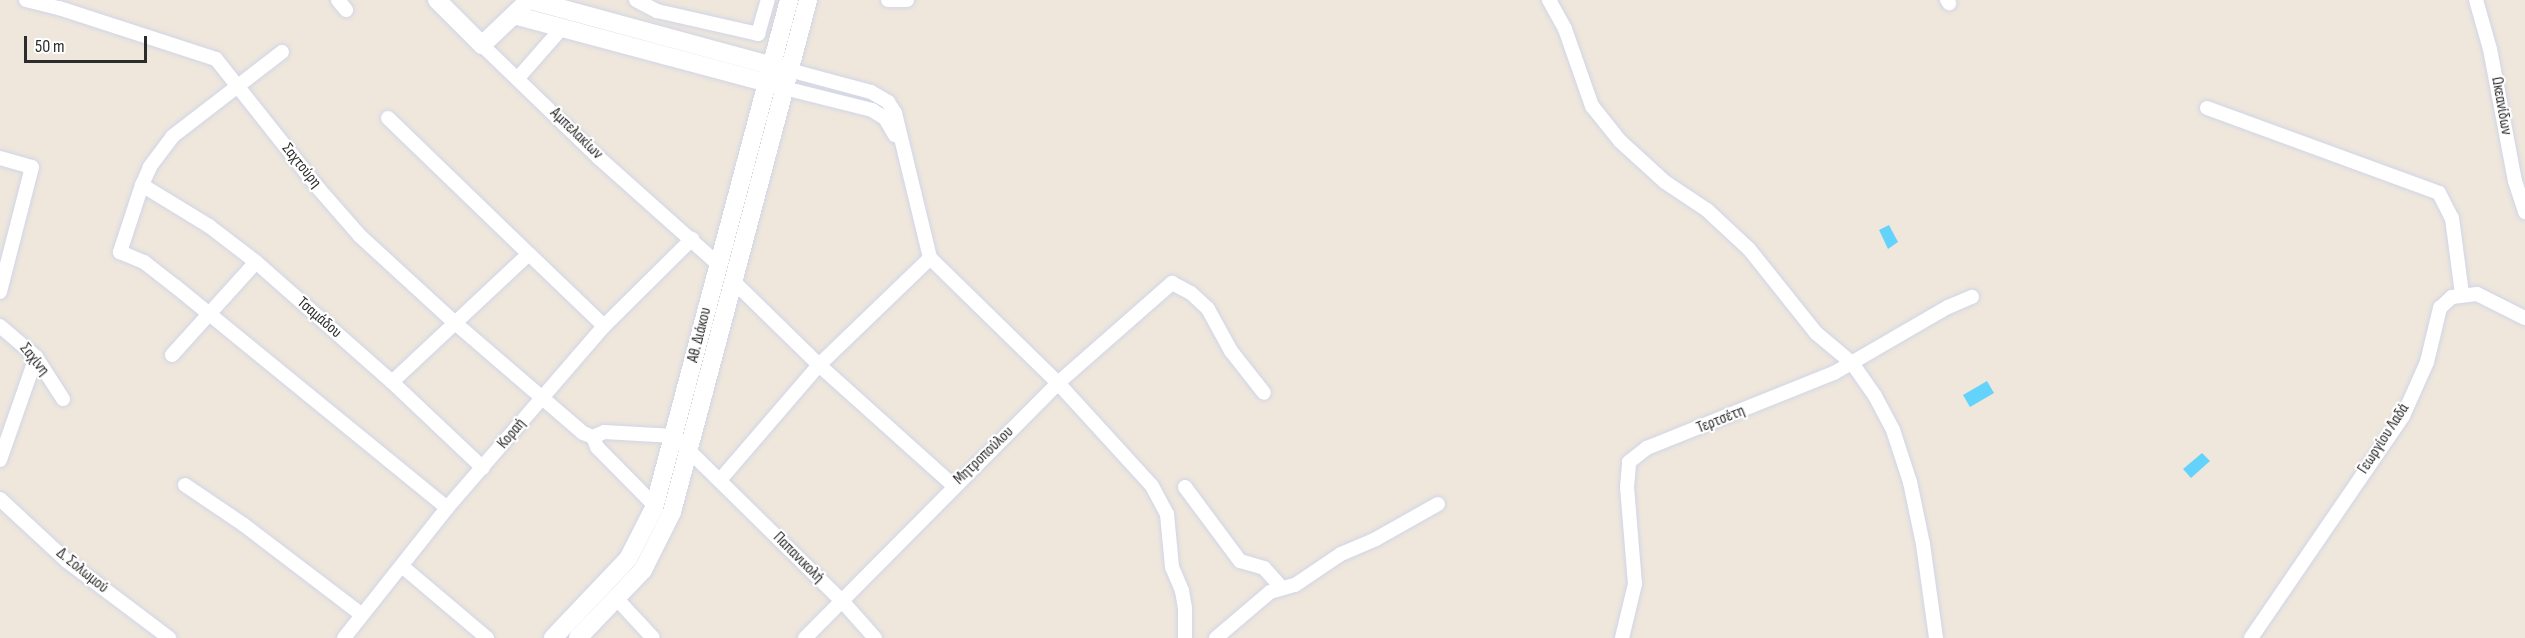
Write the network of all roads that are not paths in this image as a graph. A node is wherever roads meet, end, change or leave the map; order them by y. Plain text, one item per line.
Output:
1 (26, 0) edge
2 (437, 0) edge
3 (530, 0) edge
4 (636, 0) edge
5 (768, 0) edge
6 (789, 0) edge
7 (808, 0) edge
8 (888, 0) edge
9 (907, 0) edge
10 (1550, 0) edge
11 (2476, 0) edge
12 (514, 15) junction
13 (562, 28) junction
14 (482, 45) junction
15 (282, 52) dead end
16 (769, 74) junction
17 (518, 78) junction
18 (786, 79) junction
19 (238, 87) junction
20 (2207, 108) dead end
21 (388, 118) dead end
22 (0, 158) edge
23 (142, 185) junction
24 (2525, 212) edge
25 (692, 239) junction
26 (529, 254) junction
27 (930, 258) junction
28 (256, 262) junction
29 (718, 264) junction
30 (733, 281) junction
31 (0, 292) edge
32 (2462, 294) junction
33 (1972, 297) dead end
34 (208, 315) junction
35 (2525, 318) edge
36 (454, 322) junction
37 (0, 326) edge
38 (604, 326) junction
39 (172, 355) dead end
40 (36, 357) junction
41 (1852, 363) junction
42 (819, 365) junction
43 (392, 382) junction
44 (1058, 383) junction
45 (1264, 393) dead end
46 (544, 397) junction
47 (63, 399) dead end
48 (674, 436) junction
49 (593, 437) junction
50 (689, 450) junction
51 (0, 460) edge
52 (483, 468) junction
53 (720, 480) junction
54 (185, 485) dead end
55 (954, 486) junction
56 (1185, 487) dead end
57 (0, 499) edge
58 (1438, 504) dead end
59 (655, 506) junction
60 (447, 508) junction
61 (403, 567) junction
62 (1282, 588) junction
63 (616, 598) junction
64 (843, 602) junction
65 (362, 615) junction
66 (169, 638) edge
67 (344, 638) edge
68 (487, 638) edge
69 (553, 638) edge
70 (578, 638) edge
71 (654, 638) edge
72 (805, 638) edge
73 (875, 638) edge
74 (1185, 638) edge
75 (1216, 638) edge
76 (1622, 638) edge
77 (1936, 638) edge
78 (2251, 638) edge

1 - 19 street, Σαχτούρη
2 - 14 street, Αμπελακίων
3 - 12 street
3 - 16 street
4 - 5 street
6 - 16 street, Αθ. Διάκου
7 - 18 street, Αθ. Διάκου
8 - 9 street
10 - 41 street
11 - 24 street, Ωκεανίδων
12 - 13 street
12 - 14 street
13 - 16 street
13 - 17 street
14 - 17 street, Αμπελακίων
15 - 19 street
16 - 18 street
16 - 29 street, Αθ. Διάκου
17 - 25 street, Αμπελακίων
18 - 27 street
18 - 30 street, Αθ. Διάκου
19 - 23 street
19 - 36 street, Σαχτούρη
20 - 32 street
21 - 26 street
22 - 31 street
23 - 28 street, Τσαμάδου
23 - 34 street
25 - 29 street, Αμπελακίων
25 - 38 street, Κοραή
26 - 36 street
26 - 38 street
27 - 42 street
27 - 44 street
28 - 34 street
28 - 43 street, Τσαμάδου
29 - 48 street, Αθ. Διάκου
30 - 42 street
30 - 50 street, Αθ. Διάκου
32 - 35 street
32 - 78 street, Γεωργίου Λαδά
33 - 41 street, Τερτσέτη
34 - 39 street
34 - 60 street
36 - 43 street
36 - 46 street, Σαχτούρη
37 - 40 street, Σαχίνη
38 - 46 street, Κοραή
40 - 47 street, Σαχίνη
40 - 51 street
41 - 76 street, Τερτσέτη
41 - 77 street
42 - 53 street
42 - 55 street
43 - 52 street, Τσαμάδου
44 - 45 street, Μητροπούλου
44 - 55 street, Μητροπούλου
44 - 74 street
46 - 49 street, Σαχτούρη
46 - 52 street, Κοραή
48 - 49 street
48 - 50 street, Παπανικολή
48 - 59 street, Αθ. Διάκου
49 - 59 street, Σαχτούρη
50 - 53 street, Παπανικολή
50 - 63 street, Αθ. Διάκου
52 - 60 street, Κοραή
53 - 64 street, Παπανικολή
54 - 65 street
55 - 64 street, Μητροπούλου
56 - 62 street
57 - 66 street, Δ. Σολωμού
58 - 62 street
59 - 69 street, Αθ. Διάκου
60 - 61 street, Κοραή
61 - 65 street, Κοραή
61 - 68 street
62 - 75 street
63 - 70 street, Αθ. Διάκου
63 - 71 street
64 - 72 street, Μητροπούλου
64 - 73 street, Παπανικολή
65 - 67 street, Κοραή

